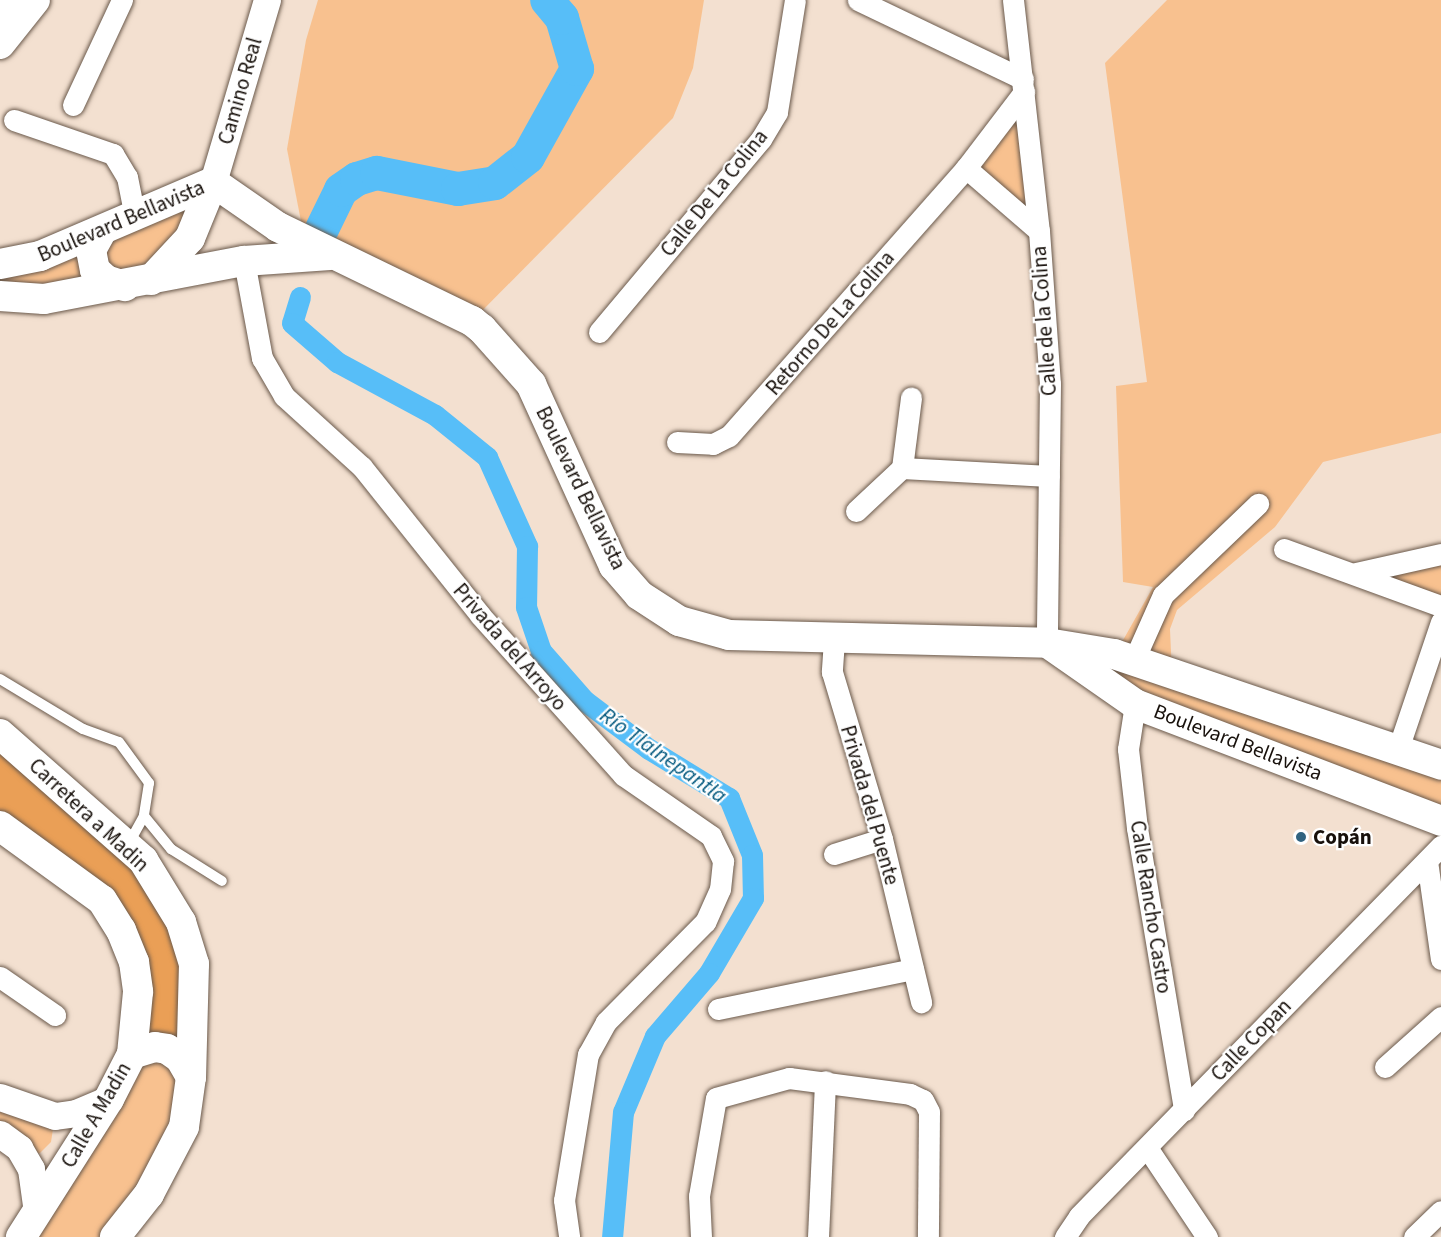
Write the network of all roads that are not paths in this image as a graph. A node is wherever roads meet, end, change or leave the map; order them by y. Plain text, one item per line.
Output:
1 (4, 0) edge
2 (35, 0) edge
3 (122, 0) edge
4 (267, 0) edge
5 (795, 0) edge
6 (858, 0) edge
7 (1013, 0) edge
8 (0, 6) edge
9 (0, 44) edge
10 (1024, 85) junction
11 (73, 105) dead end
12 (14, 120) dead end
13 (966, 168) junction
14 (213, 182) junction
15 (135, 217) junction
16 (1039, 231) junction
17 (101, 232) junction
18 (324, 254) junction
19 (256, 260) junction
20 (0, 264) edge
21 (138, 283) junction
22 (0, 296) edge
23 (599, 332) dead end
24 (911, 398) dead end
25 (677, 442) dead end
26 (902, 468) junction
27 (1049, 476) junction
28 (1258, 504) dead end
29 (856, 511) dead end
30 (1284, 549) dead end
31 (1441, 555) edge
32 (1356, 573) junction
33 (1441, 606) edge
34 (1441, 622) edge
35 (834, 640) junction
36 (1047, 643) junction
37 (1134, 660) junction
38 (0, 679) edge
39 (1135, 704) junction
40 (0, 734) edge
41 (1398, 749) junction
42 (1441, 765) edge
43 (144, 816) junction
44 (1441, 821) edge
45 (0, 826) edge
46 (882, 839) junction
47 (128, 845) junction
48 (834, 854) dead end
49 (1434, 854) edge
50 (222, 881) dead end
51 (1441, 959) edge
52 (913, 969) junction
53 (0, 977) edge
54 (921, 1002) dead end
55 (718, 1010) dead end
56 (55, 1015) dead end
57 (1437, 1021) edge
58 (132, 1054) junction
59 (1385, 1068) dead end
60 (191, 1077) junction
61 (825, 1081) junction
62 (0, 1097) edge
63 (109, 1100) junction
64 (1184, 1110) junction
65 (0, 1134) edge
66 (1148, 1149) junction
67 (1441, 1211) edge
68 (37, 1212) junction
69 (21, 1237) edge
70 (115, 1237) edge
71 (569, 1237) edge
72 (701, 1237) edge
73 (818, 1237) edge
74 (928, 1237) edge
75 (1065, 1237) edge
76 (1207, 1237) edge
77 (1414, 1237) edge

1 - 8 main road
2 - 9 main road
3 - 11 street
4 - 14 street, Camino Real
5 - 23 street, Calle De La Colina
6 - 10 street
7 - 10 street, Calle de la Colina
10 - 13 street, Retorno De La Colina
10 - 16 street, Calle de la Colina
12 - 15 street
13 - 16 street
13 - 25 street, Retorno De La Colina
14 - 15 main road, Boulevard Bellavista
14 - 18 main road, Boulevard Bellavista
14 - 21 main road
15 - 17 main road, Boulevard Bellavista
16 - 27 street, Calle de la Colina
17 - 20 main road, Boulevard Bellavista
17 - 21 main road
18 - 19 main road, Boulevard Bellavista
18 - 35 main road, Boulevard Bellavista
19 - 21 main road, Boulevard Bellavista
19 - 71 street, Privada del Arroyo
21 - 22 main road, Boulevard Bellavista
24 - 26 street
26 - 27 street
26 - 29 street
27 - 36 street, Calle de la Colina
28 - 37 street
30 - 32 street
31 - 32 street
32 - 33 street
34 - 41 street
35 - 36 main road, Boulevard Bellavista
35 - 46 street, Privada del Puente
36 - 37 main road, Boulevard Bellavista
36 - 39 main road, Boulevard Bellavista
37 - 41 main road, Boulevard Bellavista
38 - 43 lane
39 - 44 main road, Boulevard Bellavista
39 - 64 street, Calle Rancho Castro
40 - 47 main road, Carretera a Madin
41 - 42 main road, Boulevard Bellavista
43 - 47 lane
43 - 50 lane
45 - 58 main road, Calle A Madin
46 - 48 street
46 - 52 street, Privada del Puente
47 - 60 main road, Carretera a Madin
49 - 51 street
49 - 64 street, Calle Copan
52 - 54 street, Privada del Puente
52 - 55 street
53 - 56 street
57 - 59 street
58 - 60 main road
58 - 63 main road, Calle A Madin
60 - 70 main road, Carretera a Madin
61 - 72 street
61 - 73 street
61 - 74 street
62 - 63 street
63 - 68 main road, Calle A Madin
64 - 66 street, Calle Copan
65 - 68 street
66 - 75 street, Calle Copan
66 - 76 street
67 - 77 street
68 - 69 main road, Calle A Madin

